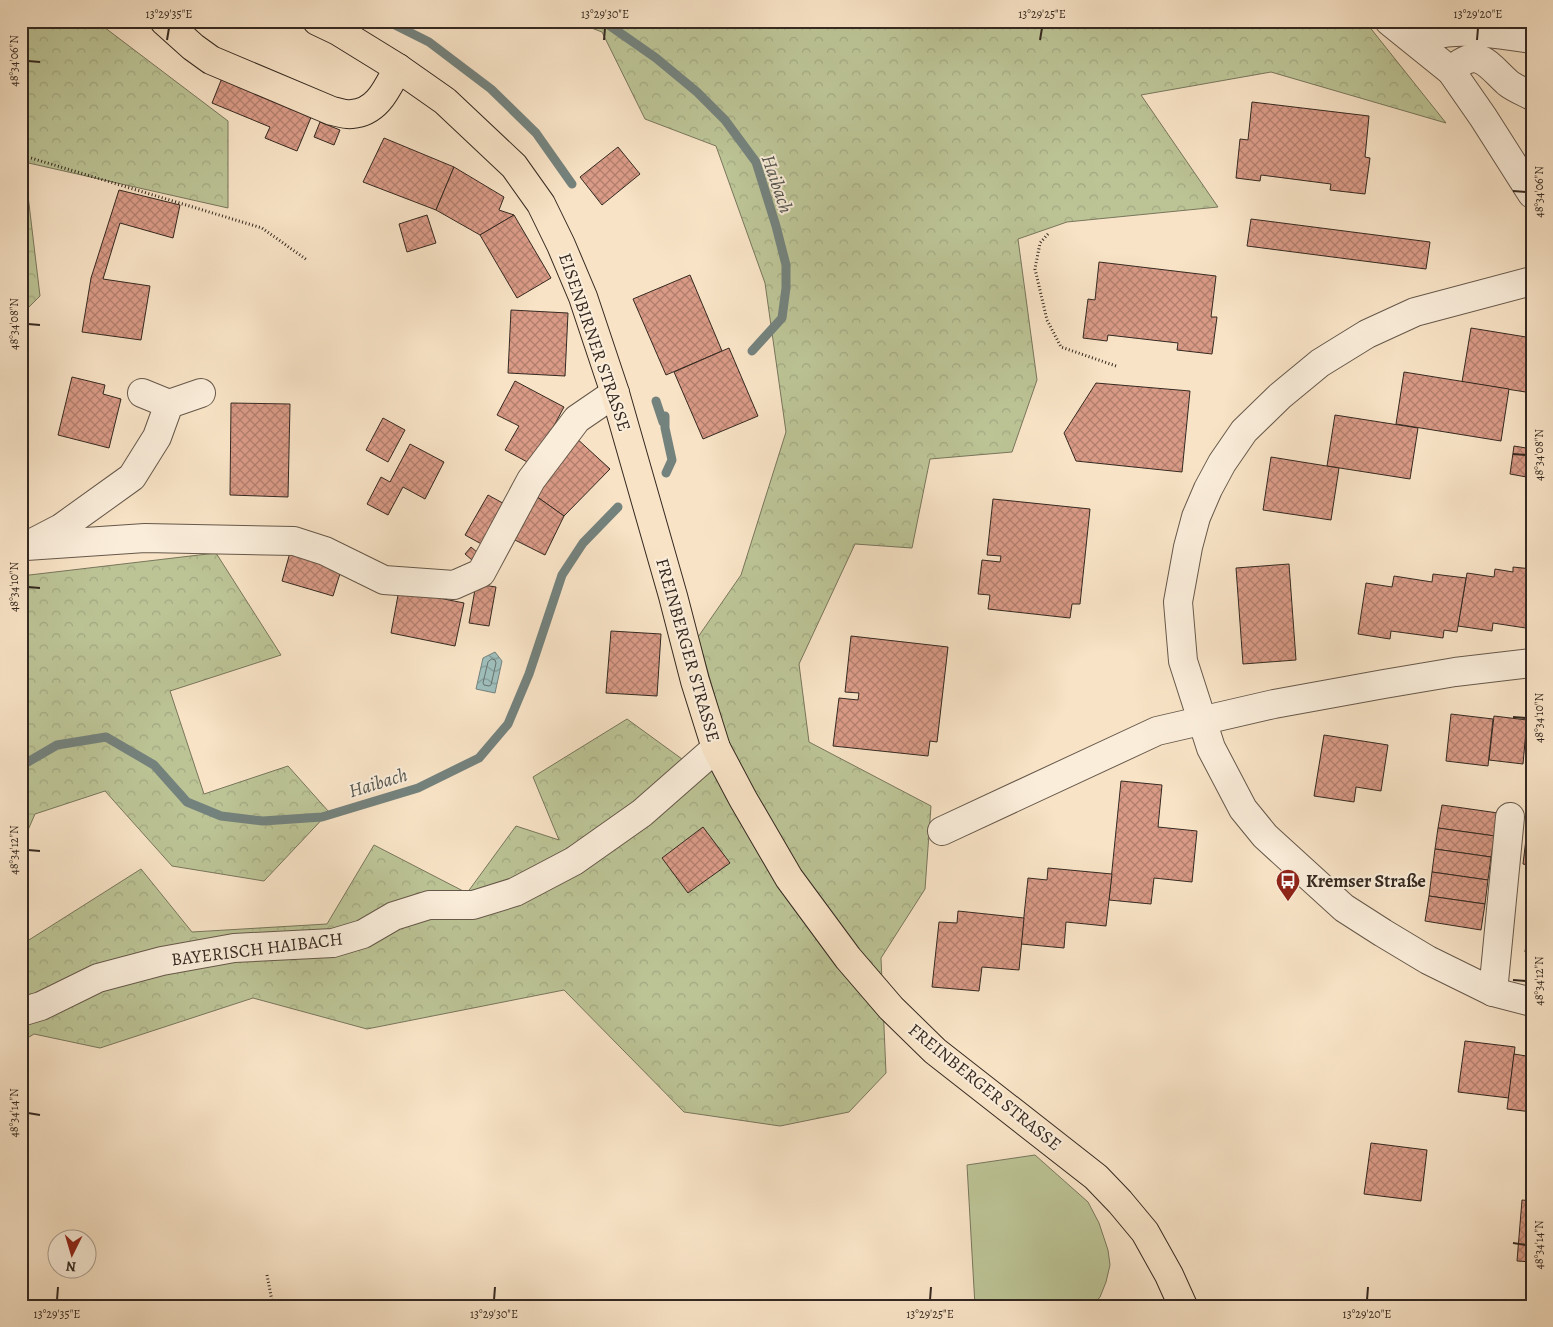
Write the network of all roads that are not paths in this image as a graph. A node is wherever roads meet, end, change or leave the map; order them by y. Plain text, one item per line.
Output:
1 (164, 21) edge
2 (317, 21) edge
3 (1389, 21) edge
4 (1532, 38) edge
5 (1421, 46) junction
6 (398, 68) junction
7 (1451, 71) junction
8 (1532, 96) edge
9 (1532, 194) edge
10 (1532, 281) edge
11 (142, 393) dead end
12 (615, 393) junction
13 (201, 394) dead end
14 (169, 404) junction
15 (640, 477) joint
16 (1532, 663) edge
17 (1202, 721) junction
18 (716, 748) junction
19 (1510, 817) dead end
20 (942, 831) dead end
21 (1493, 992) junction
22 (1531, 998) edge
23 (21, 1012) edge
24 (1183, 1306) edge

1 - 6 main road
2 - 6 main road, EISENBIRNER STRASSE
3 - 5 street
4 - 5 street
5 - 7 street
6 - 12 main road, EISENBIRNER STRASSE
7 - 8 street
7 - 9 street
10 - 17 street
11 - 14 street
12 - 14 street
12 - 15 main road, EISENBIRNER STRASSE
13 - 14 street
15 - 18 main road, FREINBERGER STRASSE
16 - 17 street
17 - 20 street
17 - 21 street
18 - 23 street, BAYERISCH HAIBACH
18 - 24 main road, FREINBERGER STRASSE
19 - 21 street
21 - 22 street

